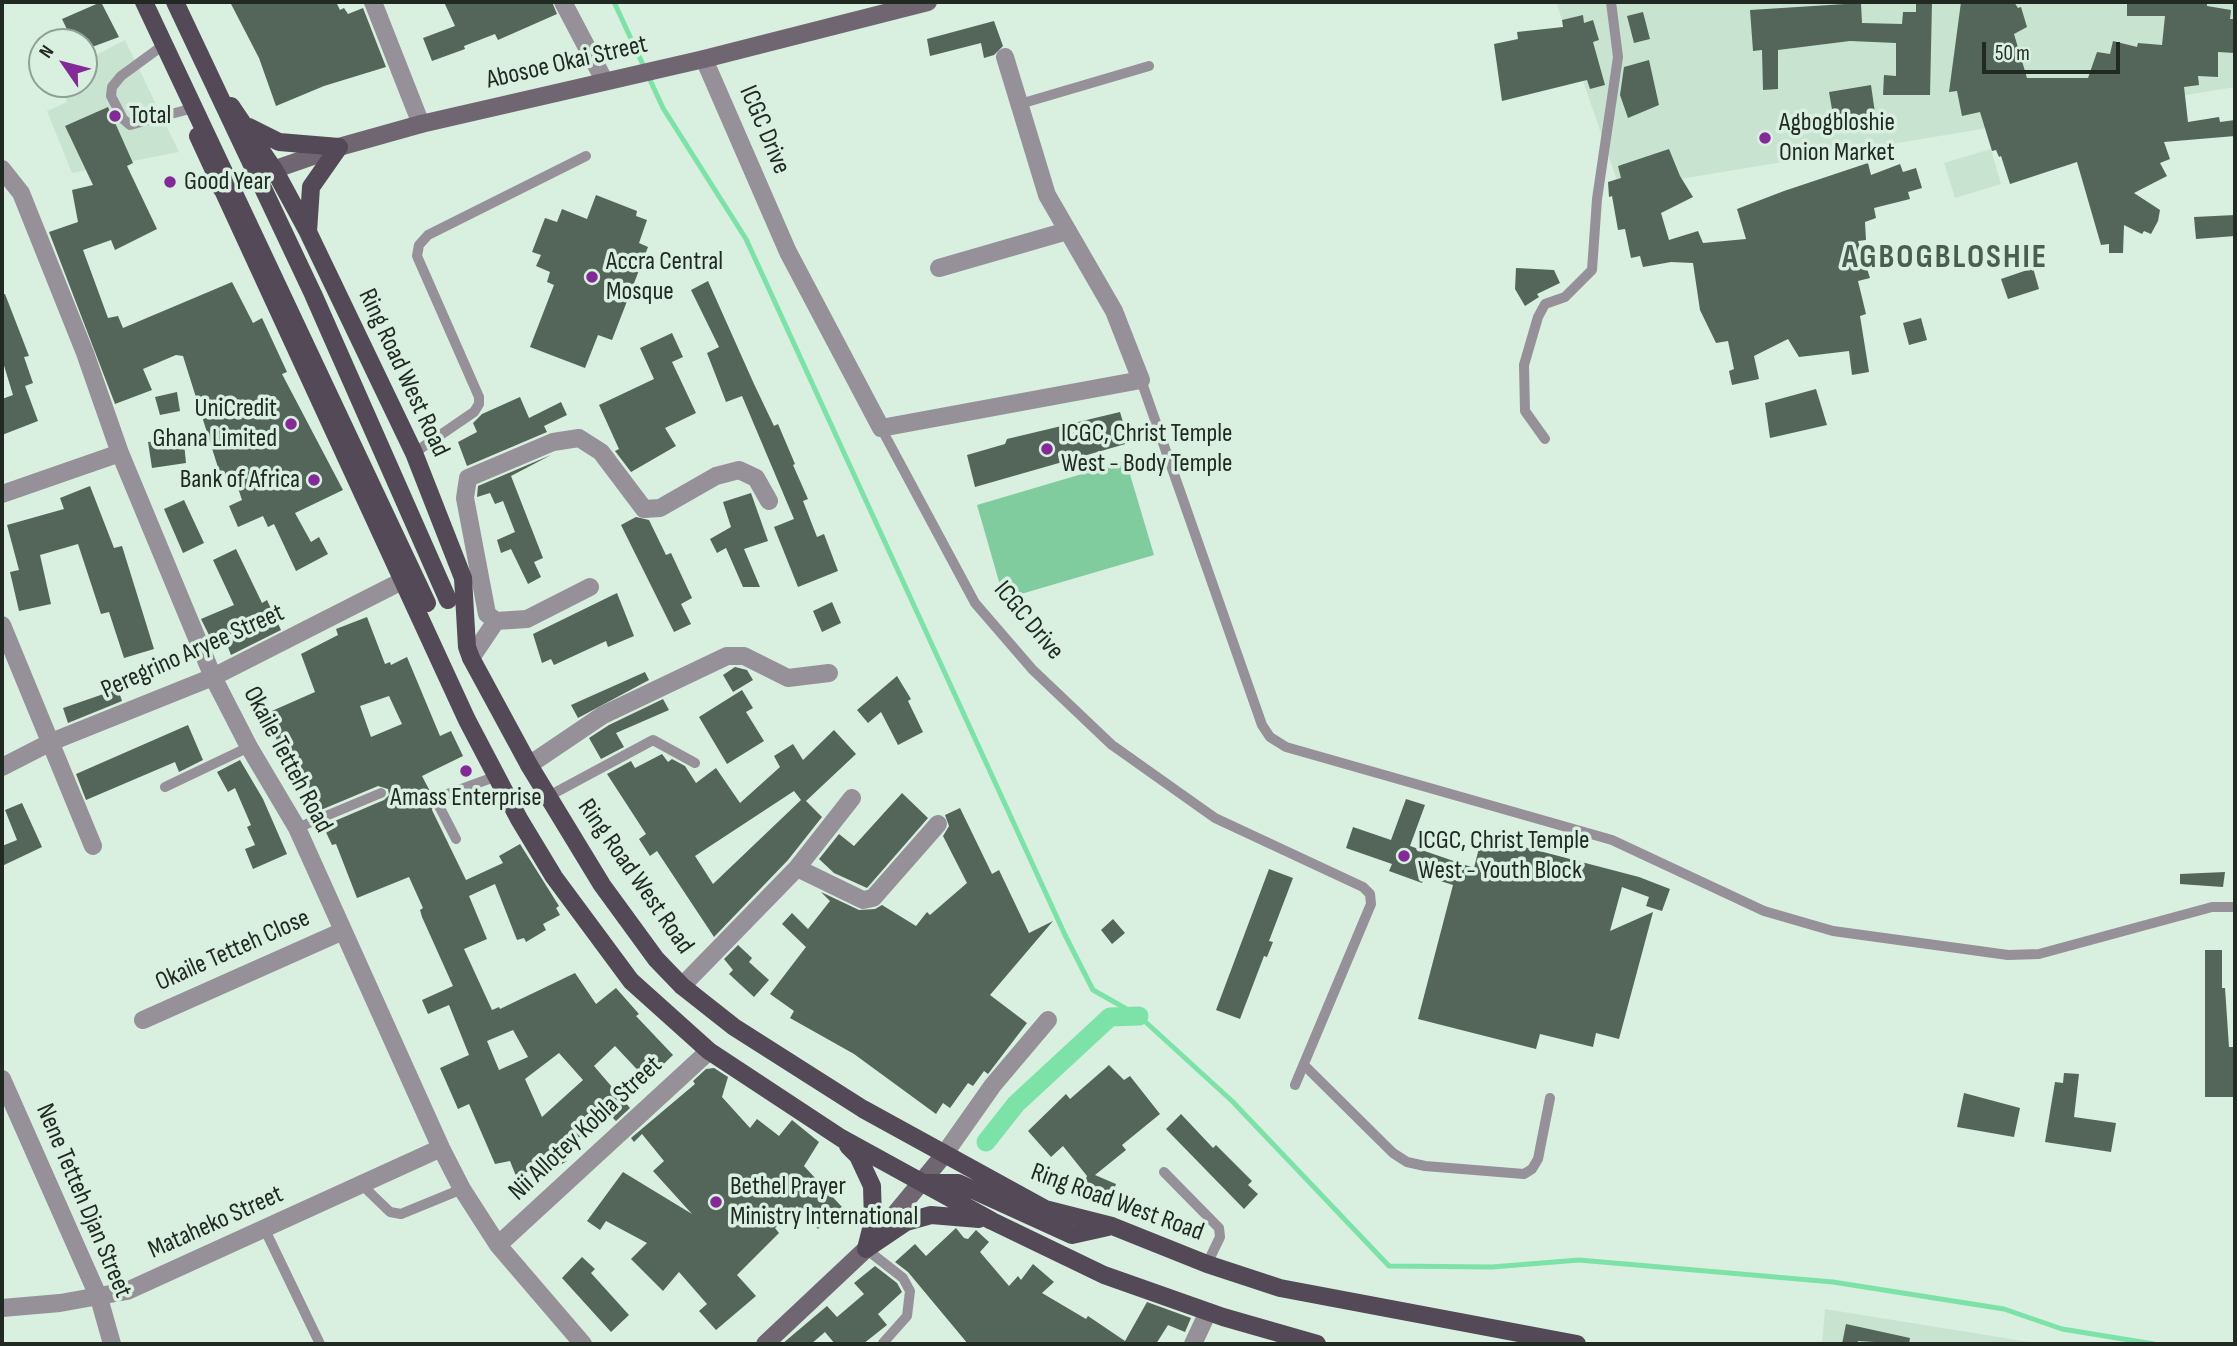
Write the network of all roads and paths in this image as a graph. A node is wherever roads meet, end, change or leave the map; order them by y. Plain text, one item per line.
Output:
1 (136, 2) edge
2 (144, 2) edge
3 (167, 2) edge
4 (175, 2) edge
5 (373, 2) edge
6 (563, 2) edge
7 (929, 2) edge
8 (1611, 2) edge
9 (887, 6) edge
10 (158, 49) junction
11 (1005, 57) dead end
12 (704, 59) junction
13 (1149, 66) dead end
14 (607, 80) junction
15 (1020, 104) junction
16 (186, 110) junction
17 (240, 120) junction
18 (421, 124) junction
19 (339, 147) junction
20 (586, 156) dead end
21 (3, 169) edge
22 (275, 171) junction
23 (221, 188) junction
24 (1067, 231) junction
25 (308, 232) junction
26 (939, 268) dead end
27 (1142, 380) junction
28 (881, 428) junction
29 (1545, 439) dead end
30 (120, 453) junction
31 (414, 453) junction
32 (2, 494) edge
33 (769, 501) dead end
34 (404, 580) junction
35 (590, 587) dead end
36 (496, 621) junction
37 (2, 625) edge
38 (430, 638) junction
39 (469, 652) junction
40 (829, 673) dead end
41 (213, 677) junction
42 (51, 742) junction
43 (248, 747) junction
44 (695, 763) dead end
45 (529, 765) junction
46 (2, 767) edge
47 (497, 776) junction
48 (165, 787) dead end
49 (381, 793) dead end
50 (547, 797) junction
51 (852, 798) dead end
52 (938, 824) dead end
53 (297, 828) junction
54 (456, 839) dead end
55 (93, 846) dead end
56 (797, 868) junction
57 (2235, 907) edge
58 (343, 931) junction
59 (682, 986) junction
60 (143, 1020) dead end
61 (1048, 1020) dead end
62 (709, 1051) junction
63 (1304, 1065) junction
64 (2, 1079) edge
65 (1295, 1085) dead end
66 (1550, 1098) dead end
67 (841, 1138) junction
68 (442, 1147) junction
69 (943, 1156) junction
70 (1164, 1172) dead end
71 (921, 1183) junction
72 (362, 1185) junction
73 (462, 1189) junction
74 (992, 1221) junction
75 (1112, 1227) junction
76 (265, 1230) junction
77 (498, 1245) junction
78 (866, 1249) junction
79 (1207, 1264) junction
80 (99, 1298) junction
81 (2, 1308) edge
82 (1208, 1312) junction
83 (883, 1343) edge
84 (112, 1344) edge
85 (320, 1344) edge
86 (583, 1344) edge
87 (765, 1344) edge
88 (1193, 1344) edge
89 (1317, 1344) edge
90 (1577, 1344) edge

1 - 10 main road
2 - 38 main road, bridge
3 - 17 main road, Ring Road West Road
4 - 39 main road, Ring Road West Road, bridge
5 - 18 street
6 - 14 street
7 - 9 street, Abosoe Okai Street
8 - 29 lane
9 - 12 street, Abosoe Okai Street
10 - 16 main road
10 - 16 lane
11 - 15 street
12 - 14 street, Abosoe Okai Street
12 - 28 street, ICGC Drive
13 - 15 lane
14 - 18 street, Abosoe Okai Street
15 - 24 street
16 - 23 main road
17 - 19 main road
17 - 22 main road, Ring Road West Road
18 - 19 street, Abosoe Okai Street
19 - 22 street, Abosoe Okai Street
19 - 25 main road
20 - 31 lane
21 - 30 street, Okaile Tetteh Road
22 - 23 street, Abosoe Okai Street
22 - 25 main road, Ring Road West Road
23 - 34 main road
24 - 26 street
24 - 27 street
25 - 31 main road, Ring Road West Road
27 - 28 street
27 - 57 lane
28 - 63 lane, ICGC Drive
30 - 32 street
30 - 41 street, Okaile Tetteh Road
31 - 39 main road, Ring Road West Road
33 - 36 street
34 - 38 main road
34 - 41 street, Peregrino Aryee Street
35 - 36 street
36 - 39 street
37 - 42 street
38 - 47 main road
39 - 45 main road, Ring Road West Road
40 - 45 street
41 - 42 street, Peregrino Aryee Street
41 - 43 street, Okaile Tetteh Road
42 - 46 street, Peregrino Aryee Street
42 - 55 street
43 - 48 lane
43 - 53 street, Okaile Tetteh Road
44 - 50 lane
45 - 50 main road, Ring Road West Road
47 - 54 lane
47 - 62 main road
49 - 53 lane
50 - 59 main road, Ring Road West Road
51 - 56 street
52 - 56 street
53 - 58 street, Okaile Tetteh Road
56 - 59 street
58 - 60 street, Okaile Tetteh Close
58 - 68 street, Okaile Tetteh Road
59 - 69 main road, Ring Road West Road
61 - 69 street
62 - 67 main road
62 - 77 street, Nii Allotey Kobla Street
63 - 65 lane, ICGC Drive
63 - 66 lane
64 - 80 street, Nene Tetteh Djan Street
67 - 71 main road
67 - 78 main road
68 - 72 street, Mataheko Street
68 - 73 street, Okaile Tetteh Road
69 - 71 street
69 - 75 main road, Ring Road West Road
70 - 79 lane
71 - 74 main road
71 - 75 main road
71 - 78 street
72 - 73 lane
72 - 76 street, Mataheko Street
73 - 77 street, Okaile Tetteh Road
74 - 78 main road
74 - 82 main road
75 - 79 main road, Ring Road West Road
76 - 80 street, Mataheko Street
76 - 85 lane
77 - 86 street, Okaile Tetteh Road
78 - 83 lane
78 - 87 street
79 - 90 main road, Ring Road West Road
80 - 81 street, Mataheko Street
80 - 84 street, Nene Tetteh Djan Street
82 - 88 street
82 - 89 main road

